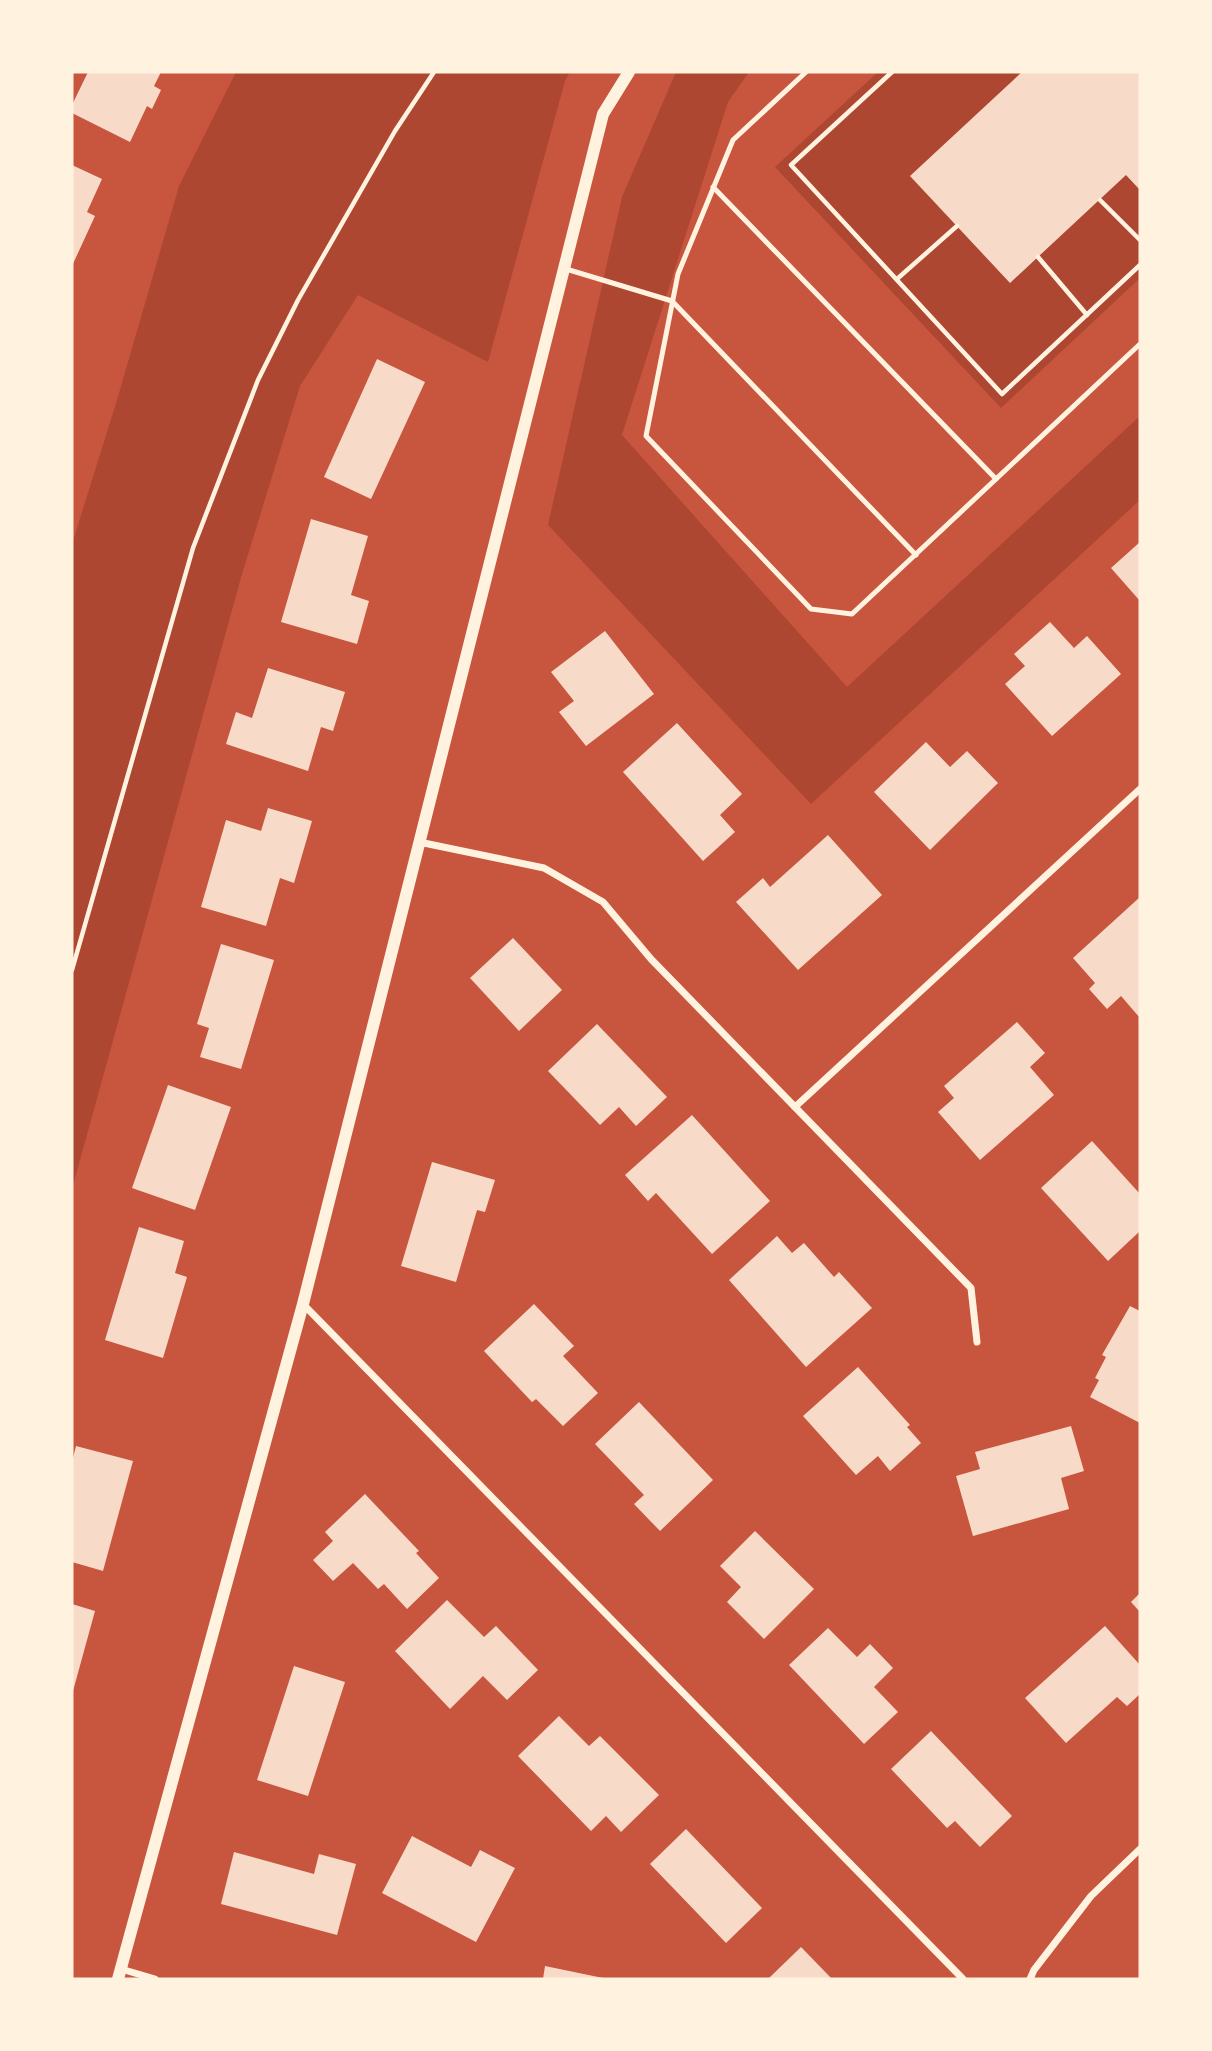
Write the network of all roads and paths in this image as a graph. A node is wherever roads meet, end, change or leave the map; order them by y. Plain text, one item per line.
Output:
1 (434, 72) edge
2 (629, 72) edge
3 (806, 72) edge
4 (891, 72) edge
5 (713, 187) junction
6 (1100, 200) dead end
7 (957, 226) dead end
8 (1140, 240) edge
9 (1038, 257) dead end
10 (1140, 265) edge
11 (563, 268) junction
12 (897, 279) junction
13 (672, 301) junction
14 (1087, 315) junction
15 (1140, 344) edge
16 (996, 479) junction
17 (916, 555) junction
18 (1140, 789) edge
19 (419, 842) junction
20 (72, 970) edge
21 (795, 1107) junction
22 (303, 1304) junction
23 (977, 1342) dead end
24 (1140, 1849) edge
25 (119, 1974) edge
26 (155, 1979) edge
27 (963, 1979) edge
28 (1030, 1979) edge

1 - 20 path
2 - 11 street
3 - 5 lane
4 - 12 path
5 - 13 lane
5 - 16 lane
6 - 8 path
7 - 12 path
9 - 14 path
10 - 14 path
11 - 13 lane
11 - 19 street
12 - 14 path
13 - 17 lane
13 - 17 lane
15 - 16 lane
16 - 17 lane
18 - 21 street
19 - 21 street
19 - 22 street
21 - 23 street
22 - 25 street
22 - 27 street
24 - 28 street
25 - 26 street

